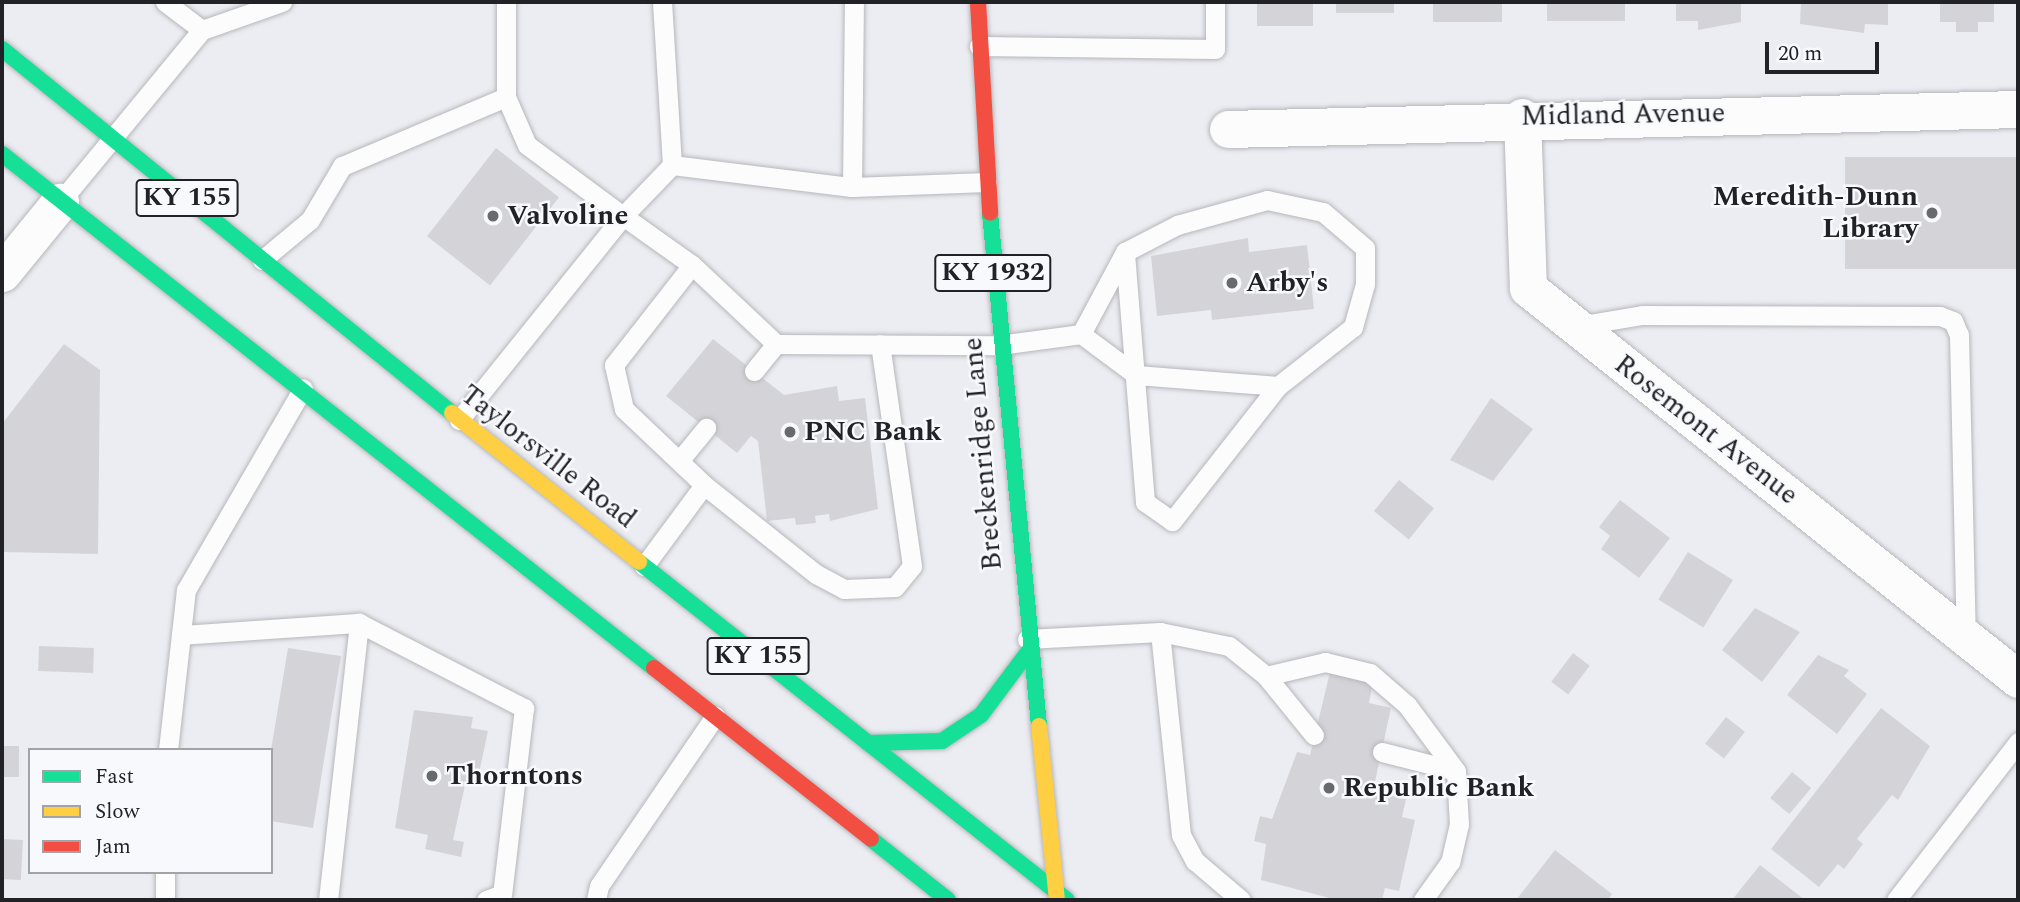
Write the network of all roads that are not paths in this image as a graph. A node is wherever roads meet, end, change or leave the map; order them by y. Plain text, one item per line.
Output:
1 (165, 2) edge
2 (282, 2) edge
3 (506, 2) edge
4 (663, 2) edge
5 (854, 2) edge
6 (978, 2) edge
7 (1215, 2) edge
8 (202, 30) junction
9 (979, 46) junction
10 (2, 49) edge
11 (506, 97) junction
12 (2018, 108) edge
13 (1522, 117) junction
14 (1228, 129) dead end
15 (113, 136) junction
16 (2, 154) edge
17 (672, 165) junction
18 (987, 182) junction
19 (852, 187) junction
20 (60, 202) junction
21 (623, 216) junction
22 (1125, 252) junction
23 (261, 260) junction
24 (692, 265) junction
25 (2, 273) edge
26 (1573, 327) junction
27 (1081, 334) junction
28 (776, 344) junction
29 (880, 344) junction
30 (999, 345) junction
31 (754, 371) dead end
32 (1136, 374) junction
33 (1278, 386) junction
34 (303, 388) junction
35 (459, 420) junction
36 (706, 428) dead end
37 (679, 461) junction
38 (704, 485) junction
39 (644, 566) junction
40 (359, 623) junction
41 (1160, 632) junction
42 (181, 635) junction
43 (1966, 637) junction
44 (1028, 645) junction
45 (1266, 676) junction
46 (2018, 679) edge
47 (715, 716) junction
48 (1314, 735) dead end
49 (868, 743) junction
50 (2018, 743) edge
51 (169, 748) edge
52 (1382, 752) dead end
53 (1456, 771) junction
54 (165, 874) edge
55 (1060, 897) edge
56 (165, 900) edge
57 (328, 900) edge
58 (486, 900) edge
59 (596, 900) edge
60 (948, 900) edge
61 (1241, 900) edge
62 (1423, 900) edge
63 (1896, 900) edge

1 - 8 lane
2 - 8 lane
3 - 11 lane
4 - 17 lane
5 - 19 lane
6 - 9 main road, Breckenridge Lane / KY 1932
7 - 9 lane
8 - 15 lane
9 - 18 main road, Breckenridge Lane / KY 1932
10 - 15 main road, Taylorsville Road / KY 155
11 - 21 lane
11 - 23 lane
12 - 13 street, Midland Avenue
13 - 14 street, Midland Avenue
13 - 26 street, Rosemont Avenue
15 - 20 lane
15 - 23 main road, Taylorsville Road / KY 155
16 - 20 main road, KY 155
17 - 19 lane
17 - 21 lane
18 - 19 lane
18 - 30 main road, Breckenridge Lane / KY 1932
20 - 25 street
20 - 34 main road, KY 155
21 - 24 lane
21 - 35 lane
22 - 27 lane
22 - 32 lane
22 - 33 lane
23 - 35 main road, Taylorsville Road / KY 155
24 - 28 lane
24 - 37 lane
26 - 43 street, Rosemont Avenue
26 - 43 lane
27 - 30 lane
27 - 32 lane
28 - 29 lane
28 - 31 lane
29 - 30 lane
29 - 38 lane
30 - 44 main road, Breckenridge Lane / KY 1932
32 - 33 lane
32 - 33 lane
34 - 42 lane
34 - 47 main road, KY 155
35 - 39 main road, Taylorsville Road / KY 155
36 - 37 lane
37 - 38 lane
38 - 39 lane
39 - 49 main road, Taylorsville Road / KY 155
40 - 42 lane
40 - 57 lane
40 - 58 lane
41 - 44 lane
41 - 45 lane
41 - 61 lane
42 - 51 lane
43 - 46 street, Rosemont Avenue
44 - 49 main road
44 - 55 main road, Breckenridge Lane / KY 1932
45 - 48 lane
45 - 53 lane
47 - 59 lane
47 - 60 main road, KY 155
49 - 55 main road, Taylorsville Road / KY 155
50 - 63 lane
52 - 53 lane
53 - 62 lane
54 - 56 lane

